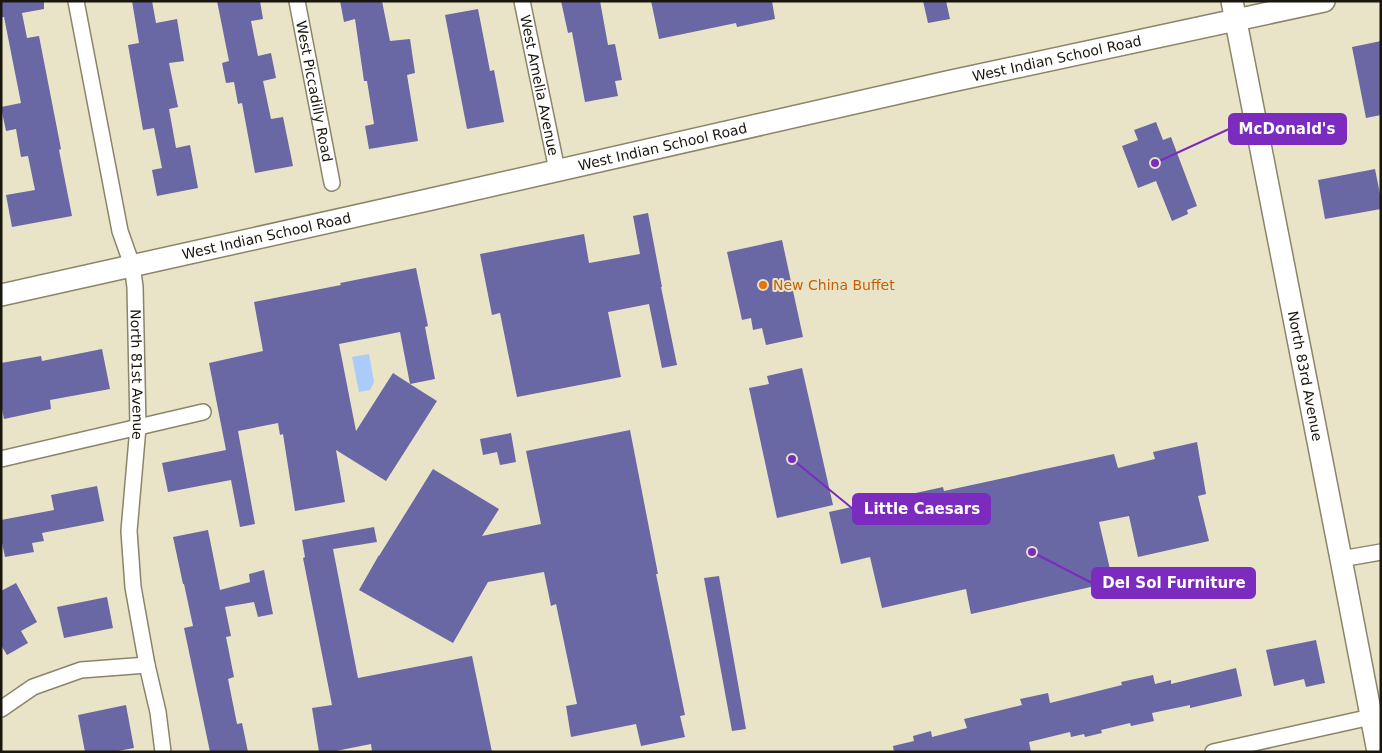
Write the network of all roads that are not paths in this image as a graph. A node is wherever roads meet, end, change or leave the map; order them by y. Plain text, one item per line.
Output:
1 (76, 1) edge
2 (297, 1) edge
3 (522, 1) edge
4 (1324, 1) edge
5 (1234, 11) edge
6 (557, 170) junction
7 (332, 183) dead end
8 (132, 265) junction
9 (1, 295) edge
10 (203, 412) dead end
11 (138, 427) junction
12 (1, 458) edge
13 (1381, 552) edge
14 (1341, 559) junction
15 (148, 665) junction
16 (1, 709) edge
17 (1371, 717) junction
18 (1217, 751) edge
19 (163, 752) edge
20 (1378, 752) edge

1 - 8 street, North 81st Avenue
2 - 7 street, West Piccadilly Road
3 - 6 street, West Amelia Avenue
4 - 5 main road, West Indian School Road
5 - 6 main road, West Indian School Road
5 - 14 main road, North 83rd Avenue
6 - 8 main road, West Indian School Road
8 - 9 main road, West Indian School Road
8 - 11 street, North 81st Avenue
10 - 11 street
11 - 12 street
11 - 15 street, North 81st Avenue
13 - 14 street
14 - 17 main road, North 83rd Avenue
15 - 16 street
15 - 19 street, North 81st Avenue
17 - 18 street
17 - 20 main road, North 83rd Avenue

